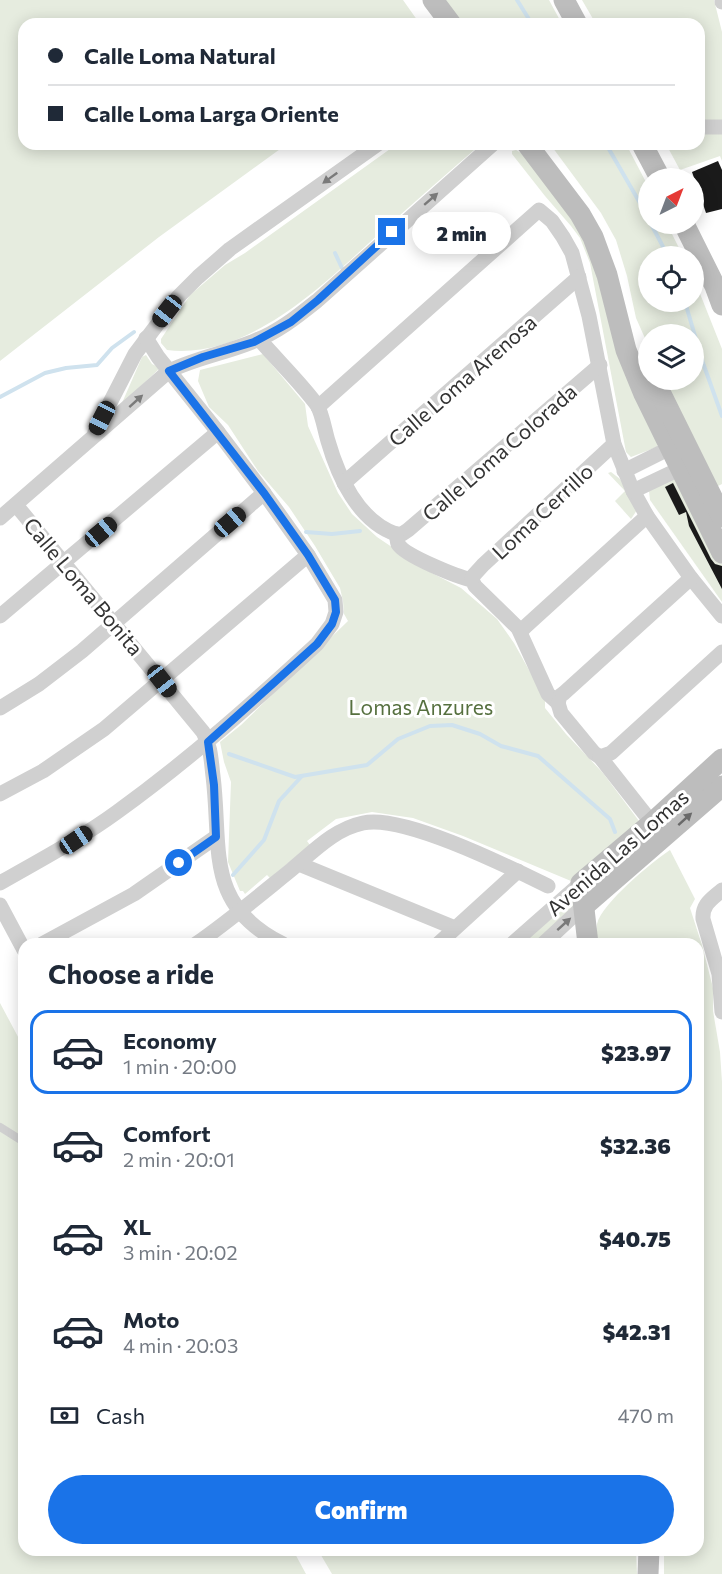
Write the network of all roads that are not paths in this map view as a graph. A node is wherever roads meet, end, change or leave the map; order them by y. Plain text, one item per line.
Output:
1 (417, 0) edge
2 (433, 0) edge
3 (564, 0) edge
4 (430, 18) edge
5 (446, 18) edge
6 (574, 18) edge
7 (705, 127) edge
8 (722, 127) edge
9 (370, 150) edge
10 (486, 150) edge
11 (531, 150) edge
12 (545, 150) edge
13 (645, 150) edge
14 (655, 168) edge
15 (689, 234) edge
16 (579, 277) junction
17 (722, 304) edge
18 (146, 338) junction
19 (259, 339) junction
20 (638, 341) edge
21 (600, 365) junction
22 (169, 371) junction
23 (658, 390) edge
24 (318, 407) junction
25 (218, 432) junction
26 (92, 439) junction
27 (614, 444) junction
28 (677, 445) junction
29 (688, 465) junction
30 (624, 471) junction
31 (344, 483) junction
32 (633, 491) junction
33 (264, 493) junction
34 (16, 505) junction
35 (647, 516) junction
36 (716, 516) edge
37 (0, 518) edge
38 (396, 534) junction
39 (722, 553) edge
40 (308, 555) junction
41 (64, 563) junction
42 (691, 578) junction
43 (472, 580) junction
44 (0, 616) edge
45 (722, 616) edge
46 (114, 624) junction
47 (518, 628) junction
48 (722, 652) edge
49 (162, 681) junction
50 (558, 703) junction
51 (0, 708) edge
52 (208, 742) junction
53 (600, 757) junction
54 (722, 759) edge
55 (722, 786) edge
56 (0, 794) edge
57 (652, 823) junction
58 (216, 837) junction
59 (299, 864) junction
60 (518, 871) junction
61 (0, 883) edge
62 (581, 883) junction
63 (548, 886) dead end
64 (722, 890) edge
65 (0, 905) edge
66 (585, 905) junction
67 (239, 912) junction
68 (455, 928) junction
69 (53, 938) edge
70 (204, 938) edge
71 (273, 938) edge
72 (444, 938) edge
73 (519, 938) edge
74 (549, 938) edge
75 (588, 938) edge
76 (18, 939) edge
77 (721, 975) edge
78 (722, 1012) edge
79 (0, 1127) edge
80 (18, 1138) edge
81 (649, 1556) edge
82 (648, 1574) edge

1 - 4 street
2 - 5 street
3 - 6 street
7 - 8 street
9 -> 18 street
19 -> 10 street
11 - 28 street
12 - 20 street
13 - 14 street
15 - 17 street
16 - 21 street
16 - 24 street
16 - 31 street, Calle Loma Arenosa
18 - 22 street
18 - 26 street
19 - 22 street
19 - 24 street
21 - 27 street
21 - 38 street, Calle Loma Colorada
22 - 25 street
26 -> 22 street
23 - 28 street
24 - 31 street
25 - 33 street
25 - 41 street
26 - 34 street
27 - 30 street
27 - 43 street, Loma Cerrillo
28 - 29 street
28 - 30 street
29 - 32 street
29 - 36 street
30 - 32 street
31 - 38 street
32 - 35 street
33 - 40 street
33 - 46 street
34 - 37 street
34 - 41 street, Calle Loma Bonita
35 - 42 street
35 - 47 street
36 - 39 street
38 - 43 street
40 - 49 street
40 - 52 street
41 - 44 street
41 - 46 street, Calle Loma Bonita
42 - 45 street
42 - 50 street
43 - 47 street
46 - 49 street, Calle Loma Bonita
46 - 51 street
47 - 50 street
48 - 53 street
49 - 52 street, Calle Loma Bonita
49 - 56 street
50 - 53 street
52 - 58 street, Calle Loma Bonita
52 - 61 street
53 - 57 street
54 - 57 street, Avenida Las Lomas
66 -> 55 street, Avenida Las Lomas
57 - 62 street, Avenida Las Lomas
58 - 67 street, Calle Loma Bonita
58 - 69 street
59 - 60 street
59 - 67 street
59 - 68 street
60 - 63 street
60 - 68 street
62 - 66 street
62 - 73 street, Avenida Las Lomas
64 - 77 street
65 - 76 street
74 -> 66 street, Avenida Las Lomas
66 - 75 street
67 - 70 street
67 - 71 street, Calle Loma Bonita
68 - 72 street
77 - 78 street
79 - 80 lane
81 - 82 street

